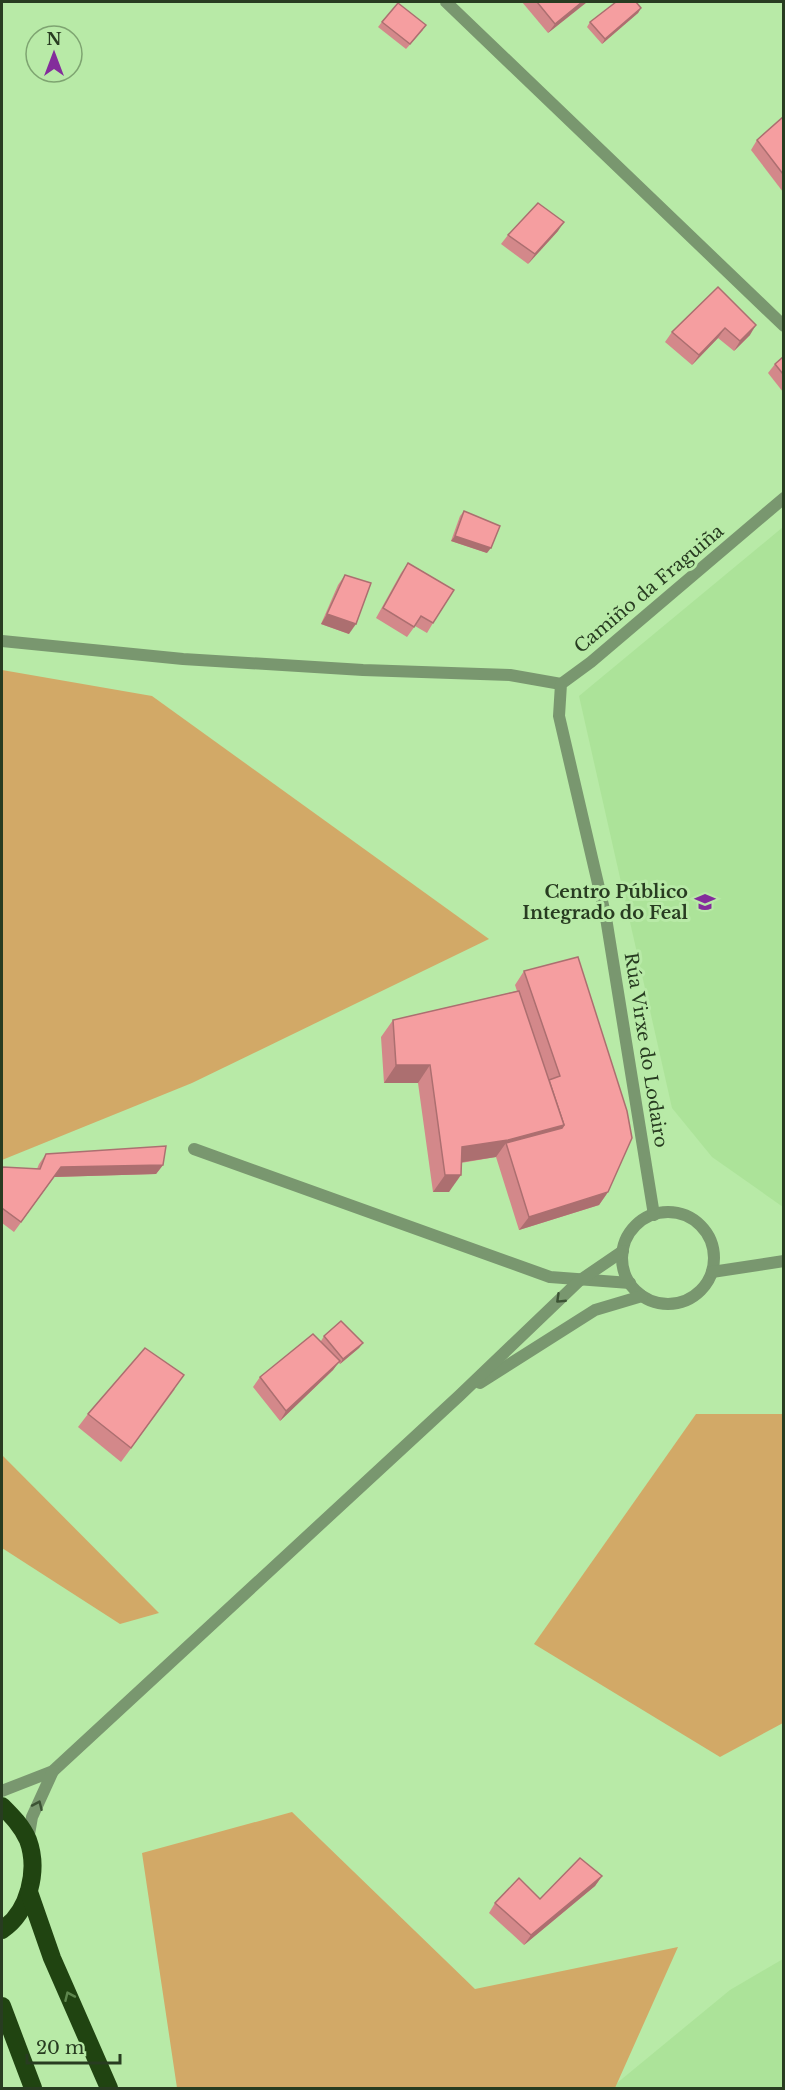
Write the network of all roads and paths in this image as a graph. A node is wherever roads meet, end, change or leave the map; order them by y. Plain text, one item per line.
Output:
1 (446, 2) edge
2 (783, 326) edge
3 (783, 498) edge
4 (2, 641) edge
5 (561, 684) junction
6 (194, 1149) dead end
7 (654, 1215) junction
8 (623, 1251) junction
9 (783, 1261) edge
10 (712, 1272) junction
11 (579, 1281) junction
12 (630, 1283) junction
13 (642, 1296) junction
14 (459, 1396) junction
15 (53, 1771) junction
16 (2, 1791) edge
17 (2, 1806) edge
18 (28, 1840) junction
19 (29, 1892) junction
20 (2, 1930) edge
21 (2, 2006) edge
22 (33, 2088) edge
23 (109, 2088) edge

1 - 2 street
3 - 5 street, Camiño da Fraguiña
4 - 5 street
5 - 7 street, Rúa Virxe do Lodairo
6 - 11 street
7 - 8 street
7 - 10 street
8 - 11 street
8 - 12 street
9 - 10 street
10 - 13 street
11 - 12 street
11 -> 14 street
12 - 13 street
13 - 14 street
14 - 15 street
15 - 16 street
18 -> 15 street
17 - 18 highway
18 - 19 highway
19 - 20 highway
23 -> 19 highway
21 - 22 highway

